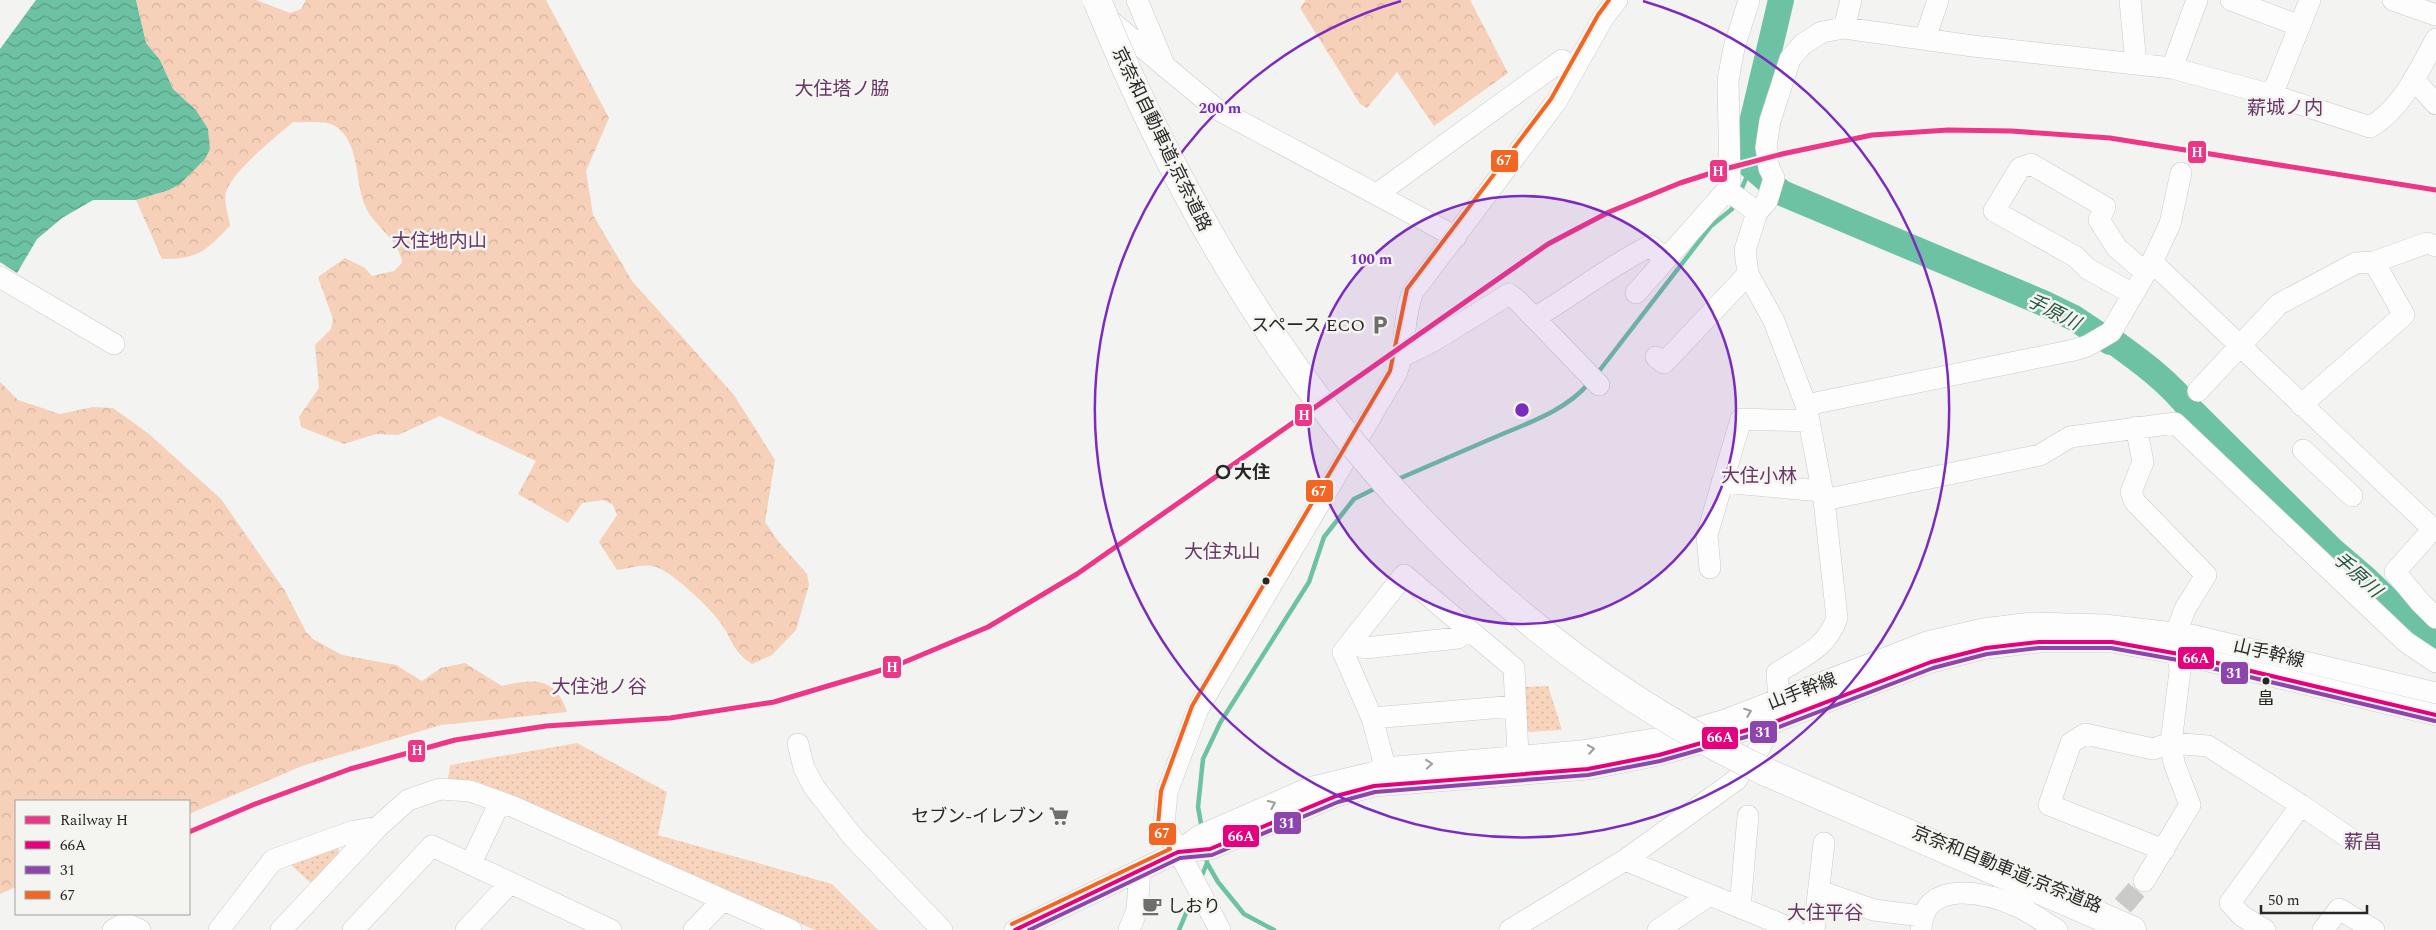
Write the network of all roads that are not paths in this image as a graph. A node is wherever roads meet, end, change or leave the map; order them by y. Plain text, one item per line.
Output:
1 (1086, 0) edge
2 (1097, 0) edge
3 (1137, 0) edge
4 (1617, 0) edge
5 (1749, 0) edge
6 (1851, 0) edge
7 (1938, 0) edge
8 (2130, 0) edge
9 (2197, 0) edge
10 (2232, 0) edge
11 (2310, 0) edge
12 (2393, 0) edge
13 (2436, 16) edge
14 (2300, 26) junction
15 (1844, 28) junction
16 (1925, 39) junction
17 (2436, 39) edge
18 (1562, 60) dead end
19 (2136, 64) junction
20 (2172, 68) junction
21 (1166, 69) junction
22 (2414, 80) junction
23 (2272, 95) junction
24 (2436, 104) edge
25 (2181, 173) dead end
26 (1377, 194) junction
27 (1745, 200) junction
28 (1456, 237) junction
29 (2436, 246) edge
30 (1666, 259) junction
31 (2374, 262) junction
32 (2149, 268) junction
33 (1748, 274) junction
34 (0, 277) edge
35 (1636, 293) dead end
36 (2134, 294) junction
37 (1534, 318) junction
38 (114, 344) dead end
39 (2239, 346) junction
40 (1403, 356) junction
41 (1656, 357) dead end
42 (1592, 378) dead end
43 (2198, 391) dead end
44 (2301, 405) junction
45 (1808, 413) junction
46 (2136, 427) junction
47 (2303, 450) dead end
48 (2350, 452) junction
49 (2328, 474) junction
50 (1722, 482) junction
51 (1823, 496) junction
52 (2352, 496) dead end
53 (2434, 528) edge
54 (1710, 568) dead end
55 (2436, 618) edge
56 (1468, 630) junction
57 (2176, 632) junction
58 (1351, 643) junction
59 (2179, 654) junction
60 (2436, 662) edge
61 (2436, 693) edge
62 (1779, 700) junction
63 (1516, 706) junction
64 (2436, 715) edge
65 (1372, 718) junction
66 (1772, 723) junction
67 (2171, 743) junction
68 (798, 744) dead end
69 (1518, 756) junction
70 (1386, 770) junction
71 (500, 802) junction
72 (2301, 805) junction
73 (1748, 816) dead end
74 (1886, 822) junction
75 (378, 827) junction
76 (1230, 832) junction
77 (2352, 840) dead end
78 (1824, 843) dead end
79 (1187, 848) junction
80 (2164, 850) junction
81 (1625, 860) junction
82 (471, 863) junction
83 (1140, 871) junction
84 (2144, 881) tunnel mouth
85 (510, 883) junction
86 (1818, 891) junction
87 (1708, 896) junction
88 (722, 900) junction
89 (1740, 908) junction
90 (1921, 923) edge
91 (583, 925) edge
92 (1667, 928) edge
93 (113, 930) edge
94 (140, 930) edge
95 (219, 930) edge
96 (282, 930) edge
97 (353, 930) edge
98 (466, 930) edge
99 (611, 930) edge
100 (694, 930) edge
101 (792, 930) edge
102 (942, 930) edge
103 (1015, 930) edge
104 (1130, 930) edge
105 (1220, 930) edge
106 (1510, 930) edge
107 (1795, 930) edge
108 (1814, 930) edge
109 (2057, 930) edge
110 (2132, 930) edge
111 (2154, 930) edge
112 (2266, 930) edge
113 (2323, 930) edge
114 (2374, 930) edge

1 - 21 street
2 - 74 highway, 京奈和自動車道;京奈道路, bridge
3 - 21 street
4 - 28 street
5 - 27 street
6 - 15 street
7 - 16 street
8 - 19 street
9 - 20 street
10 - 14 street
11 - 14 street
12 - 13 street
14 - 23 street
15 - 16 street
15 - 27 street
16 - 19 street
17 - 22 street
18 - 26 street
19 - 20 street
20 - 23 street
21 - 26 street
22 - 23 street
22 - 24 street
25 - 32 street
26 - 28 street
27 - 30 street
27 - 33 street
28 - 40 street
29 - 31 street
30 - 35 street
30 - 37 street
31 - 39 street
31 - 44 street
32 - 36 street
32 - 36 street
32 - 39 street
33 - 41 street
33 - 45 street
34 - 38 street
36 - 45 street
37 - 40 street
37 - 42 street
39 - 43 street
39 - 44 street
40 - 79 street
44 - 48 street
45 - 50 street
45 - 51 street
46 - 51 street
46 - 57 street
46 - 60 street
47 - 49 street
48 - 49 street
48 - 53 street
49 - 52 street
50 - 51 street
50 - 54 street
51 - 62 street
53 - 55 street
56 - 58 street
56 - 58 street
56 - 63 street
57 - 59 street
57 - 61 street, 山手幹線
57 - 62 street, 山手幹線
58 - 65 street
59 - 64 street, 山手幹線
59 - 66 street, 山手幹線
59 - 67 street
62 - 66 street
69 -> 62 street, 山手幹線
63 - 65 street
63 - 69 street
65 - 70 street
66 - 76 street, 山手幹線
66 - 81 street
67 - 72 street
67 - 80 street
67 - 80 street
68 - 102 street
70 -> 69 street, 山手幹線
76 -> 70 street, 山手幹線
71 - 75 street
71 - 82 street
71 - 88 street
72 - 77 street
72 - 112 street
73 - 89 street
74 - 110 highway, 京奈和自動車道;京奈道路
74 - 111 highway, 京奈和自動車道;京奈道路
75 - 95 street
75 - 96 street
76 - 79 street, 山手幹線
78 - 86 street
79 - 83 street, 山手幹線
79 - 105 street
80 - 84 street
81 - 87 street
81 - 106 street
82 - 85 street
82 - 97 street
83 - 103 street, 山手幹線
83 - 104 street
85 - 91 street
85 - 98 street
86 - 90 street
86 - 108 street
87 - 89 street
87 - 92 street
88 - 100 street
88 - 101 street
89 - 107 street
90 - 109 street
91 - 99 street
93 - 94 street
113 - 114 street

